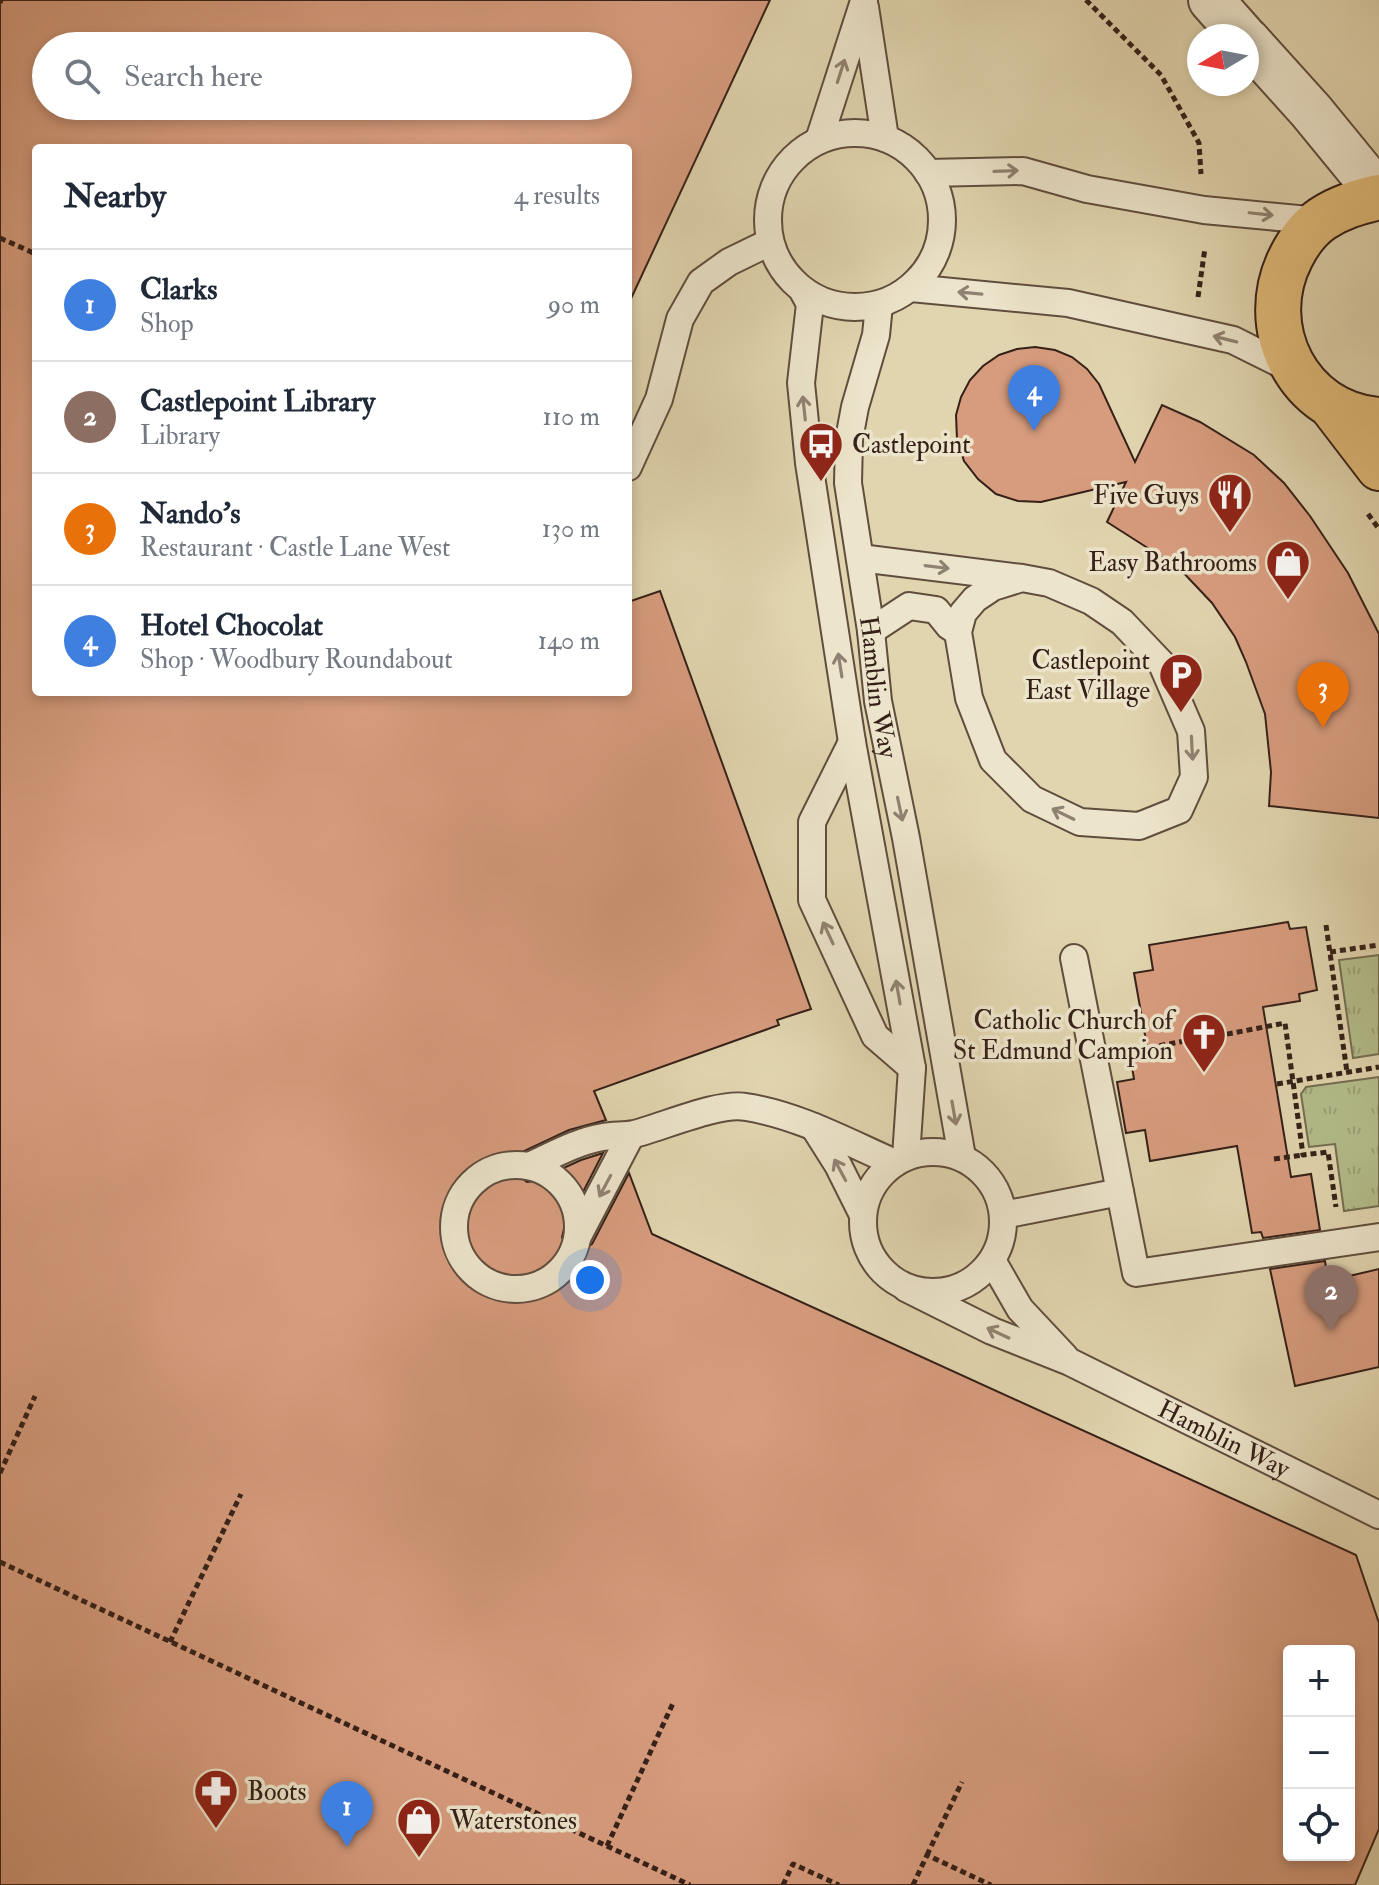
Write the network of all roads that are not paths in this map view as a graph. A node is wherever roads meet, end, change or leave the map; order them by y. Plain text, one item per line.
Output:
1 (1211, 0) edge
2 (864, 1) edge
3 (1232, 24) edge
4 (1259, 53) edge
5 (885, 138) junction
6 (819, 140) junction
7 (928, 173) junction
8 (1379, 196) edge
9 (1319, 221) junction
10 (770, 242) junction
11 (911, 288) junction
12 (804, 293) junction
13 (879, 305) junction
14 (1295, 371) junction
15 (1333, 408) junction
16 (1379, 420) edge
17 (632, 458) edge
18 (1379, 468) edge
19 (860, 558) junction
20 (1022, 578) junction
21 (871, 631) junction
22 (958, 632) junction
23 (852, 742) junction
24 (1074, 958) dead end
25 (912, 1068) junction
26 (814, 1127) junction
27 (631, 1135) junction
28 (962, 1157) junction
29 (900, 1160) junction
30 (529, 1166) junction
31 (1120, 1192) junction
32 (863, 1215) junction
33 (1003, 1215) junction
34 (578, 1236) junction
35 (1379, 1237) edge
36 (993, 1262) junction
37 (906, 1288) junction
38 (1070, 1362) junction
39 (1379, 1515) edge

1 - 3 street
2 - 5 lane
6 -> 2 lane
4 - 8 street
5 - 6 lane
5 - 7 lane
6 - 10 lane
7 -> 9 lane
7 - 11 lane
8 - 9 main road
9 - 14 main road
10 - 12 lane
10 - 17 lane
11 - 13 lane
14 -> 11 lane
12 - 13 lane
23 -> 12 lane, Hamblin Way
13 - 19 lane, Hamblin Way
14 - 15 main road
15 - 16 main road
15 - 18 main road
19 -> 20 lane
19 - 21 lane, Hamblin Way
20 - 22 lane
20 -> 22 lane
21 - 22 lane
21 -> 28 lane, Hamblin Way
25 -> 23 lane, Hamblin Way
25 -> 23 lane, Hamblin Way
24 - 31 lane
25 - 29 lane, Hamblin Way
26 - 27 lane
26 - 29 lane
32 -> 26 lane, Hamblin Way
27 - 30 lane
27 -> 34 lane
28 - 29 lane
28 - 33 lane
29 - 32 lane
30 - 34 lane
30 - 34 lane
31 - 33 lane
31 - 35 lane
32 - 37 lane, Hamblin Way
33 - 36 lane
36 - 37 lane
36 - 38 lane, Hamblin Way
38 -> 37 lane, Hamblin Way
38 - 39 lane, Hamblin Way

